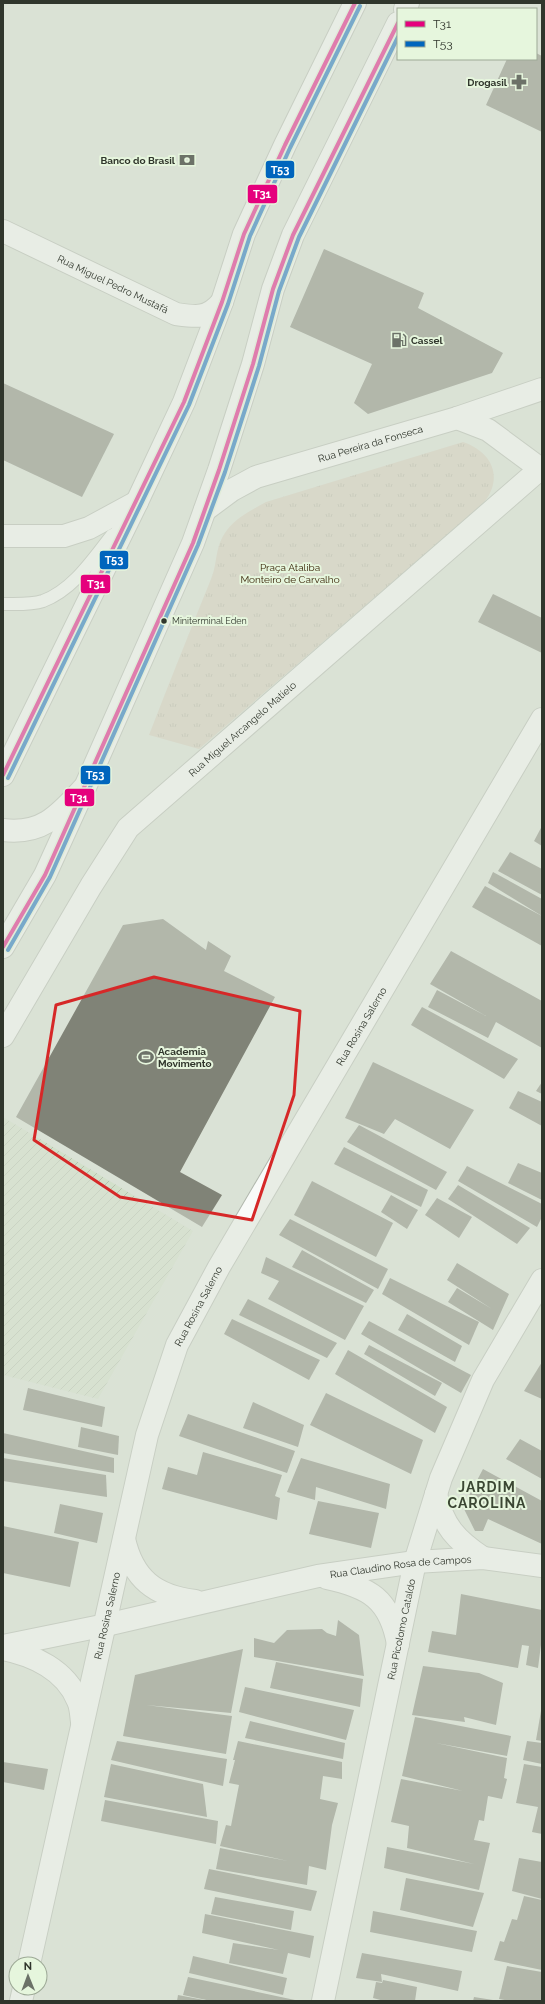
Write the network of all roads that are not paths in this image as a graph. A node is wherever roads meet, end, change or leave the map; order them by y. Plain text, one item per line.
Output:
1 (355, 3) edge
2 (397, 25) edge
3 (3, 231) edge
4 (222, 302) junction
5 (542, 389) edge
6 (457, 418) junction
7 (541, 470) edge
8 (137, 502) junction
9 (205, 510) junction
10 (3, 536) edge
11 (3, 604) edge
12 (542, 719) edge
13 (3, 775) edge
14 (86, 786) junction
15 (3, 830) edge
16 (3, 947) edge
17 (3, 1036) edge
18 (542, 1280) edge
19 (436, 1494) junction
20 (124, 1538) junction
21 (483, 1558) junction
22 (415, 1562) junction
23 (542, 1566) edge
24 (318, 1576) junction
25 (203, 1602) junction
26 (106, 1625) junction
27 (398, 1645) junction
28 (3, 1646) edge
29 (3, 1649) edge
30 (83, 1727) junction
31 (32, 1956) edge
32 (323, 2001) edge

1 - 4 street
2 - 9 street
3 - 4 street, Rua Miguel Pedro Mustafá
4 - 8 street
5 - 6 street, Rua Pereira da Fonseca
6 - 7 street
6 - 9 street, Rua Pereira da Fonseca
7 - 17 street, Rua Miguel Arcangelo Matielo
8 - 10 street
8 - 11 lane
8 - 13 street
9 - 14 street
12 - 20 street, Rua Rosina Salerno
14 - 15 street
14 - 16 street
18 - 19 street, Rua Picolomo Cataldo
19 - 21 street, Rua Claudino Rosa de Campos
19 - 22 street, Rua Picolomo Cataldo
20 - 25 street, Rua Claudino Rosa de Campos
20 - 26 street, Rua Rosina Salerno
21 - 22 street, Rua Claudino Rosa de Campos
21 - 23 street, Rua Claudino Rosa de Campos
22 - 24 street, Rua Claudino Rosa de Campos
22 - 27 street, Rua Picolomo Cataldo
24 - 25 street, Rua Claudino Rosa de Campos
24 - 27 street, Rua Claudino Rosa de Campos
25 - 26 street, Rua Claudino Rosa de Campos
26 - 28 street, Rua Claudino Rosa de Campos
26 - 30 street, Rua Rosina Salerno
27 - 32 street, Rua Picolomo Cataldo
29 - 30 street
30 - 31 street, Rua Rosina Salerno

